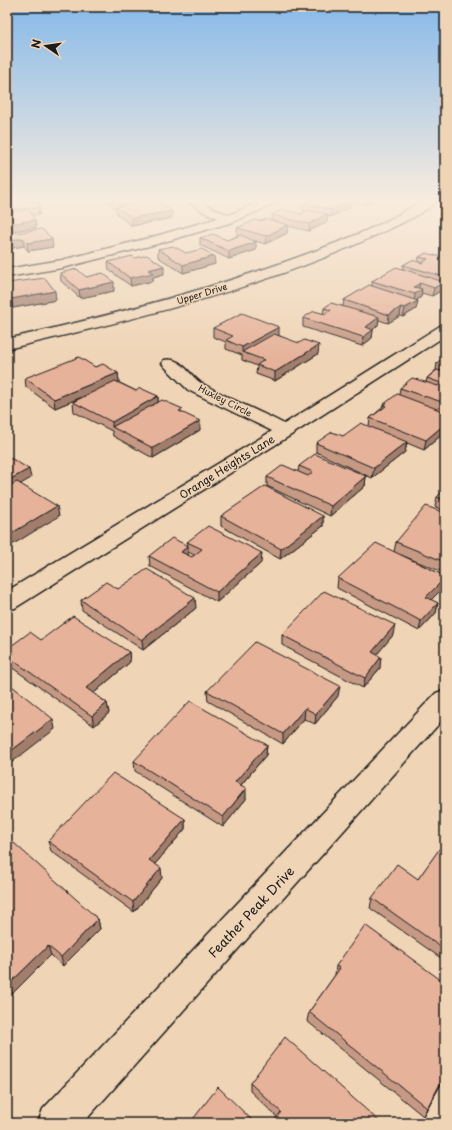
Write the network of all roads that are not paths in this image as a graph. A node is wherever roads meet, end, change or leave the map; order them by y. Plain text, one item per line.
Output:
1 (107, 253) edge
2 (321, 253) edge
3 (7, 273) edge
4 (445, 329) edge
5 (7, 344) edge
6 (170, 363) dead end
7 (285, 431) junction
8 (7, 602) edge
9 (445, 700) edge
10 (57, 1123) edge

1 - 3 street
2 - 5 street, Upper Drive
4 - 7 street, Orange Heights Lane
6 - 7 street, Huxley Circle
7 - 8 street, Orange Heights Lane
9 - 10 street, Feather Peak Drive

